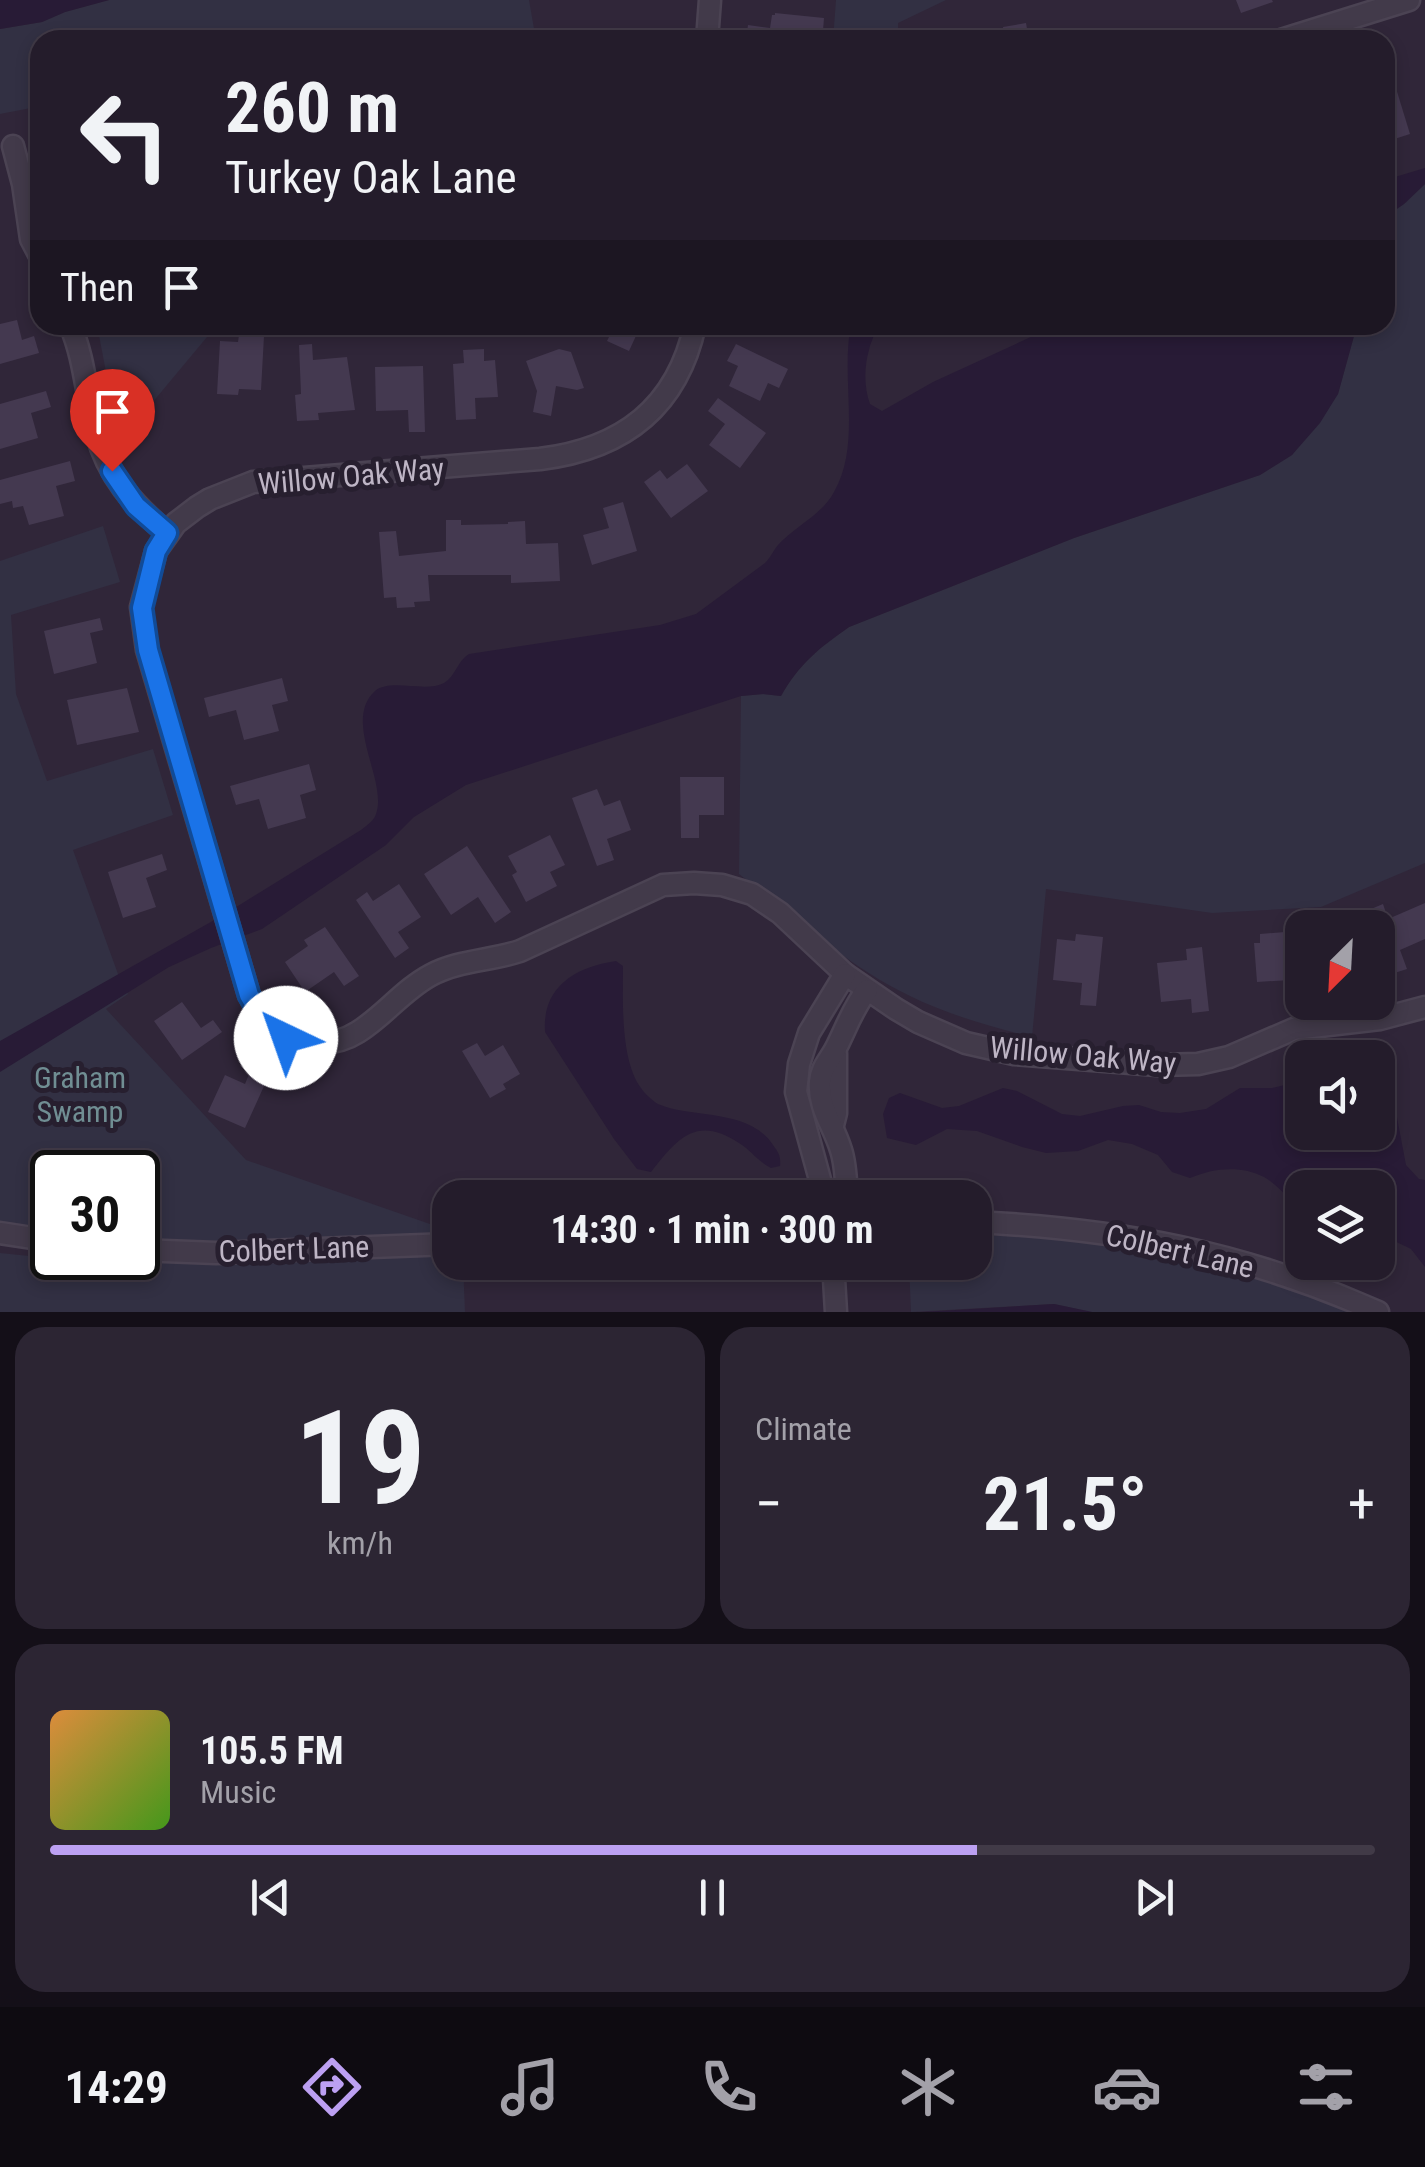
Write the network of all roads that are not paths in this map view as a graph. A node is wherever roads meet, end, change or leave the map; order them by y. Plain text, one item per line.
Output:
1 (710, 0) edge
2 (1408, 0) edge
3 (708, 30) edge
4 (1313, 30) edge
5 (13, 146) dead end
6 (30, 231) edge
7 (74, 335) edge
8 (693, 335) edge
9 (167, 533) junction
10 (845, 974) junction
11 (867, 990) junction
12 (1425, 1007) edge
13 (819, 1180) edge
14 (845, 1180) edge
15 (992, 1223) edge
16 (0, 1233) edge
17 (30, 1237) edge
18 (432, 1245) edge
19 (160, 1251) edge
20 (833, 1280) edge
21 (836, 1312) edge
22 (1378, 1312) edge

1 - 3 street
2 - 4 street
5 - 6 street
7 - 9 street
8 - 9 street, Willow Oak Way
9 - 10 street, Willow Oak Way
10 - 11 street, Willow Oak Way
10 - 13 street
11 - 12 street, Willow Oak Way
11 - 14 street
15 - 22 street, Colbert Lane
16 - 17 street
18 - 19 street, Colbert Lane
20 - 21 street

